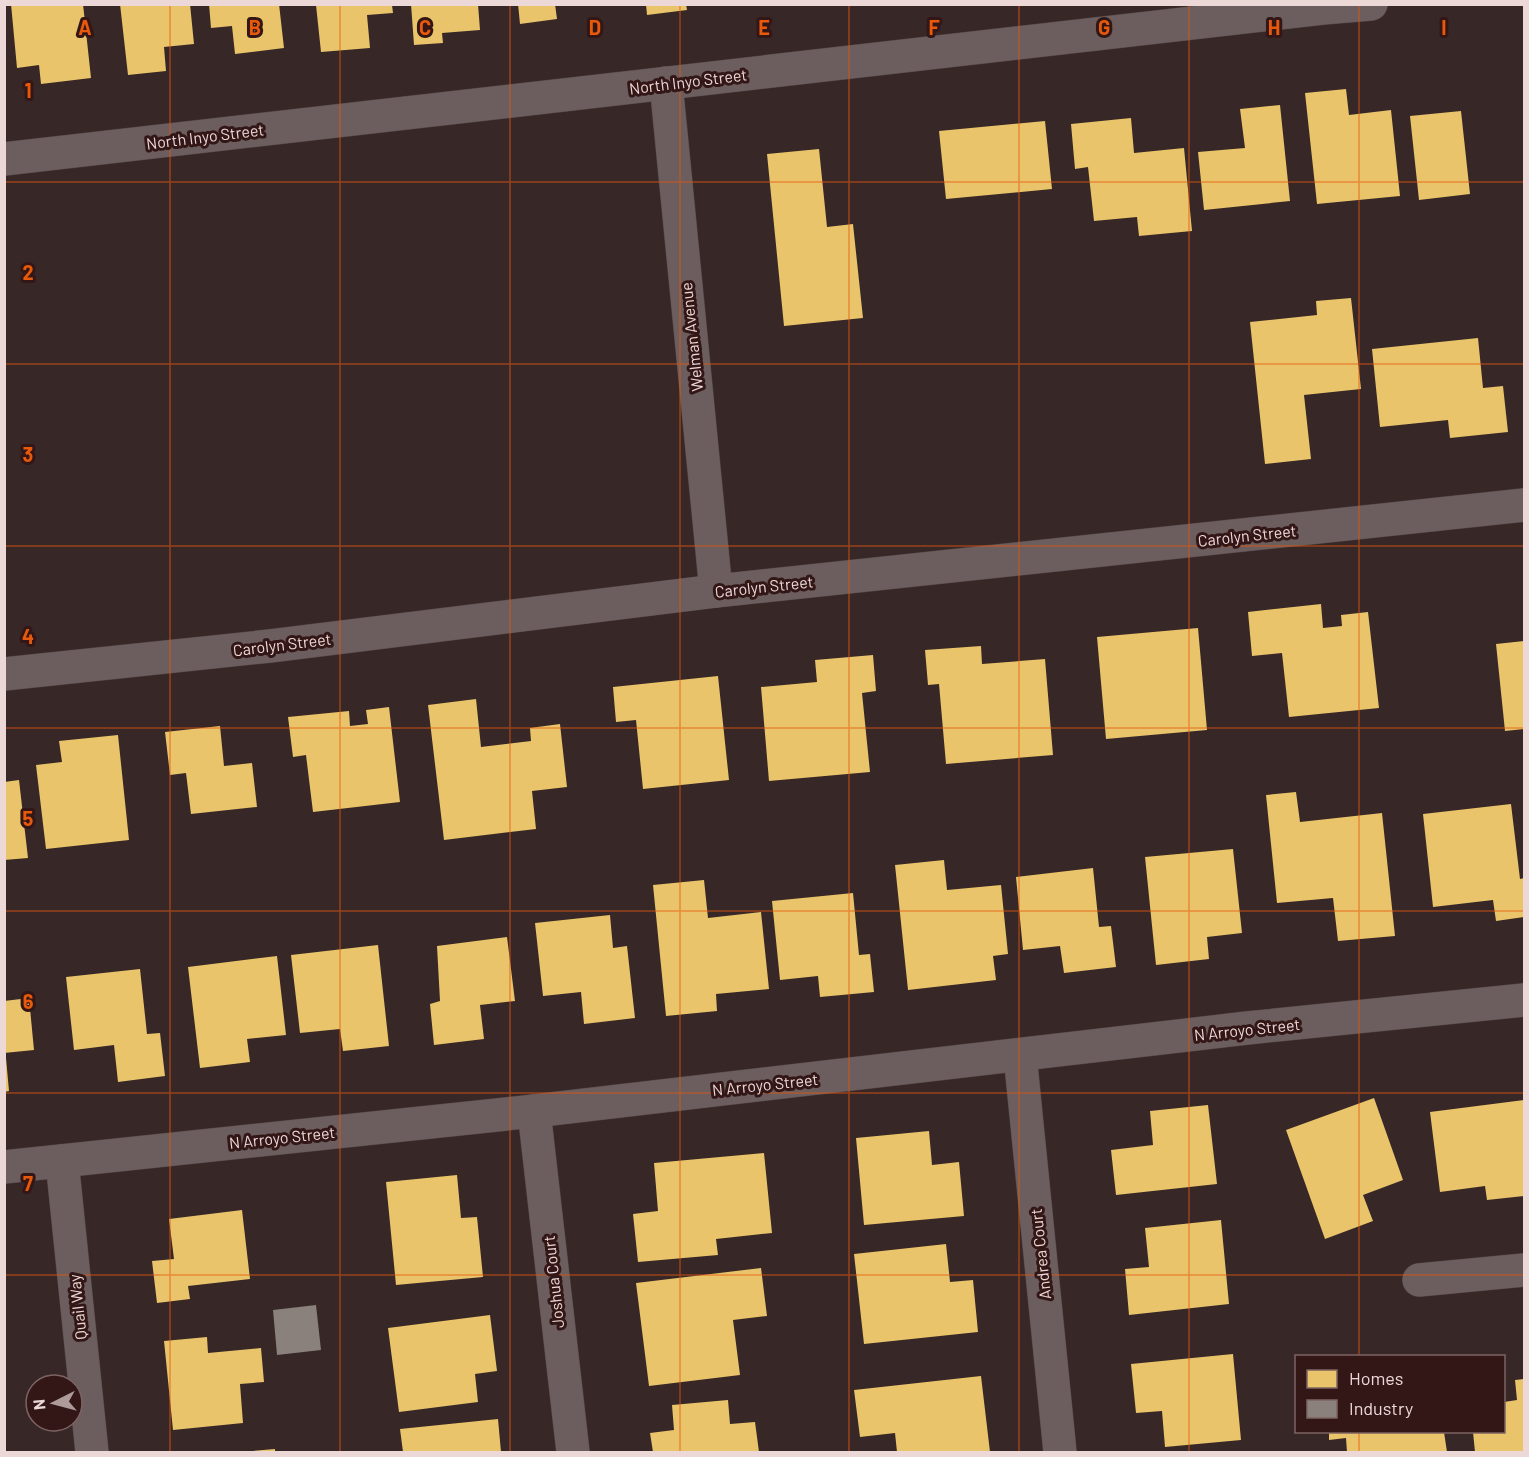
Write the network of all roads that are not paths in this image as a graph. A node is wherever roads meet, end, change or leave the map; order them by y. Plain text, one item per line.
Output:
1 (1371, 4) edge
2 (1323, 6) edge
3 (666, 84) junction
4 (4, 159) edge
5 (1524, 505) edge
6 (716, 591) junction
7 (4, 674) edge
8 (1524, 1000) edge
9 (1020, 1055) junction
10 (534, 1111) junction
11 (62, 1161) junction
12 (4, 1167) edge
13 (1524, 1270) edge
14 (1419, 1280) dead end
15 (92, 1452) edge
16 (573, 1452) edge
17 (1060, 1452) edge

1 - 2 street, North Inyo Street
2 - 3 street, North Inyo Street
3 - 4 street, North Inyo Street
3 - 6 street, Welman Avenue
5 - 6 street, Carolyn Street
6 - 7 street, Carolyn Street
8 - 9 street, N Arroyo Street
9 - 10 street, N Arroyo Street
9 - 17 street, Andrea Court
10 - 11 street, N Arroyo Street
10 - 16 street, Joshua Court
11 - 12 street, N Arroyo Street
11 - 15 street, Quail Way
13 - 14 street

